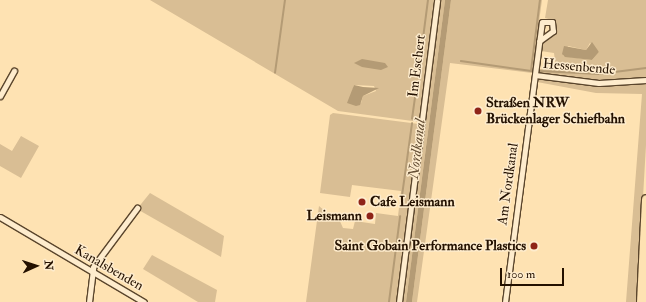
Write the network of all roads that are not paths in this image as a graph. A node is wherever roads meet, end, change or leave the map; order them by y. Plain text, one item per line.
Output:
1 (437, 0) edge
2 (539, 41) junction
3 (14, 71) dead end
4 (535, 75) junction
5 (646, 80) edge
6 (0, 96) edge
7 (646, 199) edge
8 (137, 208) dead end
9 (0, 217) edge
10 (92, 272) junction
11 (89, 302) edge
12 (144, 302) edge
13 (399, 302) edge
14 (505, 302) edge
15 (641, 302) edge

1 - 13 street, Im Eschert
2 - 2 street, Am Nordkanal
2 - 4 street, Am Nordkanal
3 - 6 street
4 - 5 street, Hessenbende
4 - 14 street, Am Nordkanal
7 - 15 highway
8 - 10 street
9 - 10 street, Kanalsbenden
10 - 11 street
10 - 12 street, Kanalsbenden

